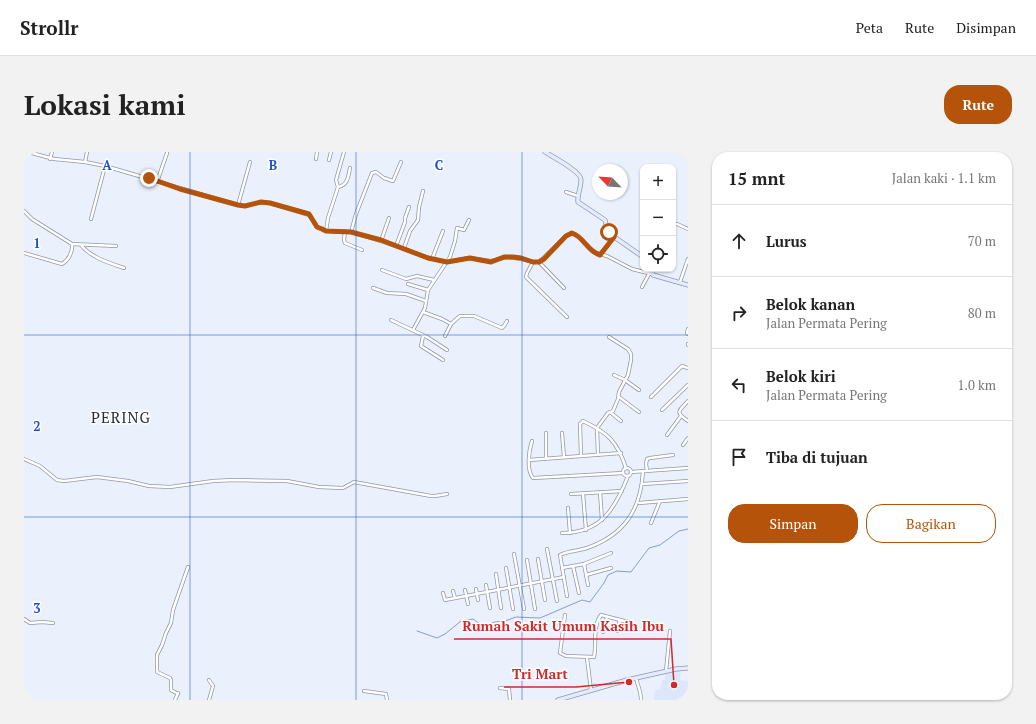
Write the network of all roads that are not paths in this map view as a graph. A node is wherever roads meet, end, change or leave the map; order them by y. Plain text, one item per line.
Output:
1 (28, 152) edge
2 (52, 152) edge
3 (87, 152) edge
4 (317, 152) edge
5 (331, 152) edge
6 (344, 152) edge
7 (545, 152) edge
8 (167, 153) edge
9 (50, 159) junction
10 (316, 159) dead end
11 (329, 160) dead end
12 (85, 162) junction
13 (250, 162) dead end
14 (401, 162) dead end
15 (105, 166) junction
16 (350, 168) dead end
17 (157, 182) junction
18 (338, 186) junction
19 (423, 191) dead end
20 (566, 192) dead end
21 (578, 196) junction
22 (238, 205) junction
23 (409, 207) dead end
24 (24, 211) edge
25 (389, 218) dead end
26 (91, 219) dead end
27 (469, 220) dead end
28 (677, 224) dead end
29 (688, 229) edge
30 (326, 231) junction
31 (345, 231) junction
32 (443, 231) dead end
33 (351, 232) junction
34 (614, 237) junction
35 (381, 240) junction
36 (72, 244) junction
37 (80, 245) junction
38 (116, 246) dead end
39 (396, 246) junction
40 (404, 248) junction
41 (362, 250) dead end
42 (24, 253) edge
43 (600, 255) junction
44 (640, 255) edge
45 (432, 259) junction
46 (688, 259) edge
47 (447, 262) junction
48 (533, 262) junction
49 (539, 262) junction
50 (124, 268) dead end
51 (382, 270) dead end
52 (651, 274) junction
53 (435, 280) junction
54 (680, 282) junction
55 (408, 284) dead end
56 (688, 285) edge
57 (642, 287) dead end
58 (374, 288) dead end
59 (564, 288) dead end
60 (428, 290) junction
61 (426, 301) junction
62 (423, 312) junction
63 (567, 317) dead end
64 (391, 320) dead end
65 (507, 321) dead end
66 (451, 324) junction
67 (688, 329) edge
68 (413, 330) junction
69 (688, 334) edge
70 (423, 336) junction
71 (445, 336) dead end
72 (609, 337) dead end
73 (447, 350) dead end
74 (443, 360) dead end
75 (688, 368) edge
76 (614, 375) dead end
77 (625, 380) junction
78 (688, 385) edge
79 (639, 390) dead end
80 (619, 397) junction
81 (651, 397) dead end
82 (688, 401) edge
83 (662, 410) dead end
84 (610, 412) junction
85 (639, 412) dead end
86 (681, 416) junction
87 (622, 421) dead end
88 (688, 421) edge
89 (597, 428) junction
90 (546, 433) dead end
91 (562, 433) dead end
92 (667, 435) dead end
93 (688, 438) edge
94 (532, 441) dead end
95 (683, 445) dead end
96 (621, 453) junction
97 (598, 455) junction
98 (673, 455) dead end
99 (581, 456) junction
100 (564, 457) junction
101 (546, 458) junction
102 (24, 459) edge
103 (529, 460) junction
104 (626, 468) junction
105 (688, 468) edge
106 (643, 471) junction
107 (647, 471) junction
108 (631, 472) junction
109 (623, 473) junction
110 (628, 476) junction
111 (688, 481) edge
112 (643, 484) junction
113 (600, 492) junction
114 (622, 492) junction
115 (447, 494) dead end
116 (571, 494) dead end
117 (583, 494) junction
118 (688, 499) edge
119 (660, 501) junction
120 (638, 503) junction
121 (568, 508) dead end
122 (602, 520) junction
123 (651, 523) dead end
124 (586, 530) junction
125 (562, 533) dead end
126 (570, 533) junction
127 (547, 549) dead end
128 (611, 553) dead end
129 (514, 554) dead end
130 (538, 559) dead end
131 (527, 560) dead end
132 (584, 564) junction
133 (573, 566) junction
134 (188, 567) dead end
135 (506, 568) dead end
136 (562, 568) junction
137 (611, 568) dead end
138 (496, 574) dead end
139 (586, 575) junction
140 (564, 577) junction
141 (553, 580) junction
142 (542, 581) junction
143 (531, 583) junction
144 (486, 585) dead end
145 (520, 585) junction
146 (588, 585) dead end
147 (510, 587) junction
148 (476, 589) dead end
149 (465, 590) dead end
150 (498, 590) junction
151 (453, 591) dead end
152 (443, 592) dead end
153 (488, 592) junction
154 (579, 593) dead end
155 (477, 594) junction
156 (466, 596) junction
157 (567, 596) dead end
158 (455, 598) junction
159 (478, 600) dead end
160 (545, 600) dead end
161 (556, 600) dead end
162 (468, 604) dead end
163 (490, 608) dead end
164 (501, 608) dead end
165 (513, 609) dead end
166 (524, 609) dead end
167 (535, 609) dead end
168 (565, 615) dead end
169 (607, 617) junction
170 (24, 619) edge
171 (620, 620) junction
172 (628, 622) dead end
173 (53, 623) dead end
174 (617, 631) dead end
175 (670, 631) dead end
176 (603, 632) dead end
177 (587, 658) junction
178 (688, 668) edge
179 (666, 671) junction
180 (636, 678) junction
181 (209, 680) dead end
182 (500, 688) dead end
183 (591, 690) junction
184 (364, 691) dead end
185 (561, 699) edge
186 (175, 700) edge
187 (209, 700) edge
188 (387, 700) edge
189 (510, 700) edge
190 (641, 700) edge

1 - 9 street
2 - 9 street
3 - 12 street
4 - 10 street
5 - 11 street
6 - 18 street
7 - 21 street
8 - 17 street
9 - 12 street
12 - 15 street
13 - 22 street
14 - 33 street
15 - 17 street
15 - 26 street
16 - 18 street
17 - 22 street
18 - 30 street
19 - 40 street
20 - 21 street
21 - 34 street
22 - 30 street
23 - 39 street
24 - 36 street
25 - 35 street
27 - 47 street
28 - 29 street
30 - 31 street
31 - 33 street
31 - 41 street
32 - 45 street
33 - 35 street
34 - 43 street
34 - 44 street
35 - 39 street
36 - 37 street
36 - 42 street
37 - 38 street
37 - 50 street
39 - 40 street
40 - 45 street
43 - 49 street
43 - 52 street
45 - 47 street
46 - 54 street
47 - 48 street
47 - 53 street
48 - 49 street
48 - 63 street
49 - 59 street
51 - 53 street
52 - 54 street
52 - 57 street
53 - 60 street
54 - 56 street
55 - 60 street
58 - 61 street
60 - 61 street
61 - 62 street
62 - 66 street
62 - 68 street
64 - 68 street
65 - 66 street
66 - 71 street
67 - 69 street
68 - 70 street
70 - 73 street
70 - 74 street
72 - 77 street
75 - 81 street
76 - 77 street
77 - 79 street
77 - 80 street
78 - 83 street
80 - 84 street
80 - 85 street
82 - 86 street
84 - 87 street
84 - 89 street
86 - 88 street
86 - 92 street
89 - 96 street
89 - 97 street
89 - 99 street
90 - 101 street
91 - 100 street
93 - 95 street
94 - 103 street
96 - 97 street
96 - 104 street
97 - 99 street
98 - 107 street
99 - 100 street
100 - 101 street
101 - 103 street
102 - 115 street
103 - 109 street
104 - 108 street
104 - 109 street
105 - 107 street
106 - 107 street
106 - 108 street
106 - 112 street
108 - 110 street
109 - 110 street
110 - 114 street
111 - 112 street
112 - 120 street
113 - 114 street
113 - 117 street
113 - 122 street
114 - 122 street
116 - 117 street
117 - 124 street
118 - 119 street
119 - 120 street
119 - 123 street
120 - 136 street
121 - 126 street
122 - 124 street
124 - 126 street
125 - 126 street
127 - 141 street
128 - 132 street
129 - 145 street
130 - 142 street
131 - 143 street
132 - 133 street
132 - 139 street
133 - 136 street
133 - 154 street
134 - 186 street
135 - 147 street
136 - 140 street
137 - 139 street
138 - 150 street
139 - 146 street
140 - 141 street
140 - 157 street
141 - 142 street
141 - 161 street
142 - 143 street
142 - 160 street
143 - 145 street
143 - 167 street
144 - 153 street
145 - 147 street
145 - 166 street
147 - 150 street
147 - 165 street
148 - 155 street
149 - 156 street
150 - 153 street
150 - 164 street
151 - 158 street
152 - 158 street
153 - 155 street
153 - 163 street
155 - 156 street
155 - 159 street
156 - 158 street
156 - 162 street
168 - 177 street
169 - 171 street
169 - 176 street
169 - 177 street
170 - 173 street
171 - 172 street
171 - 174 street
175 - 179 street
177 - 183 street
178 - 179 street
179 - 180 street
180 - 183 street
180 - 190 street
181 - 187 street
182 - 189 street
183 - 185 street
184 - 188 street

